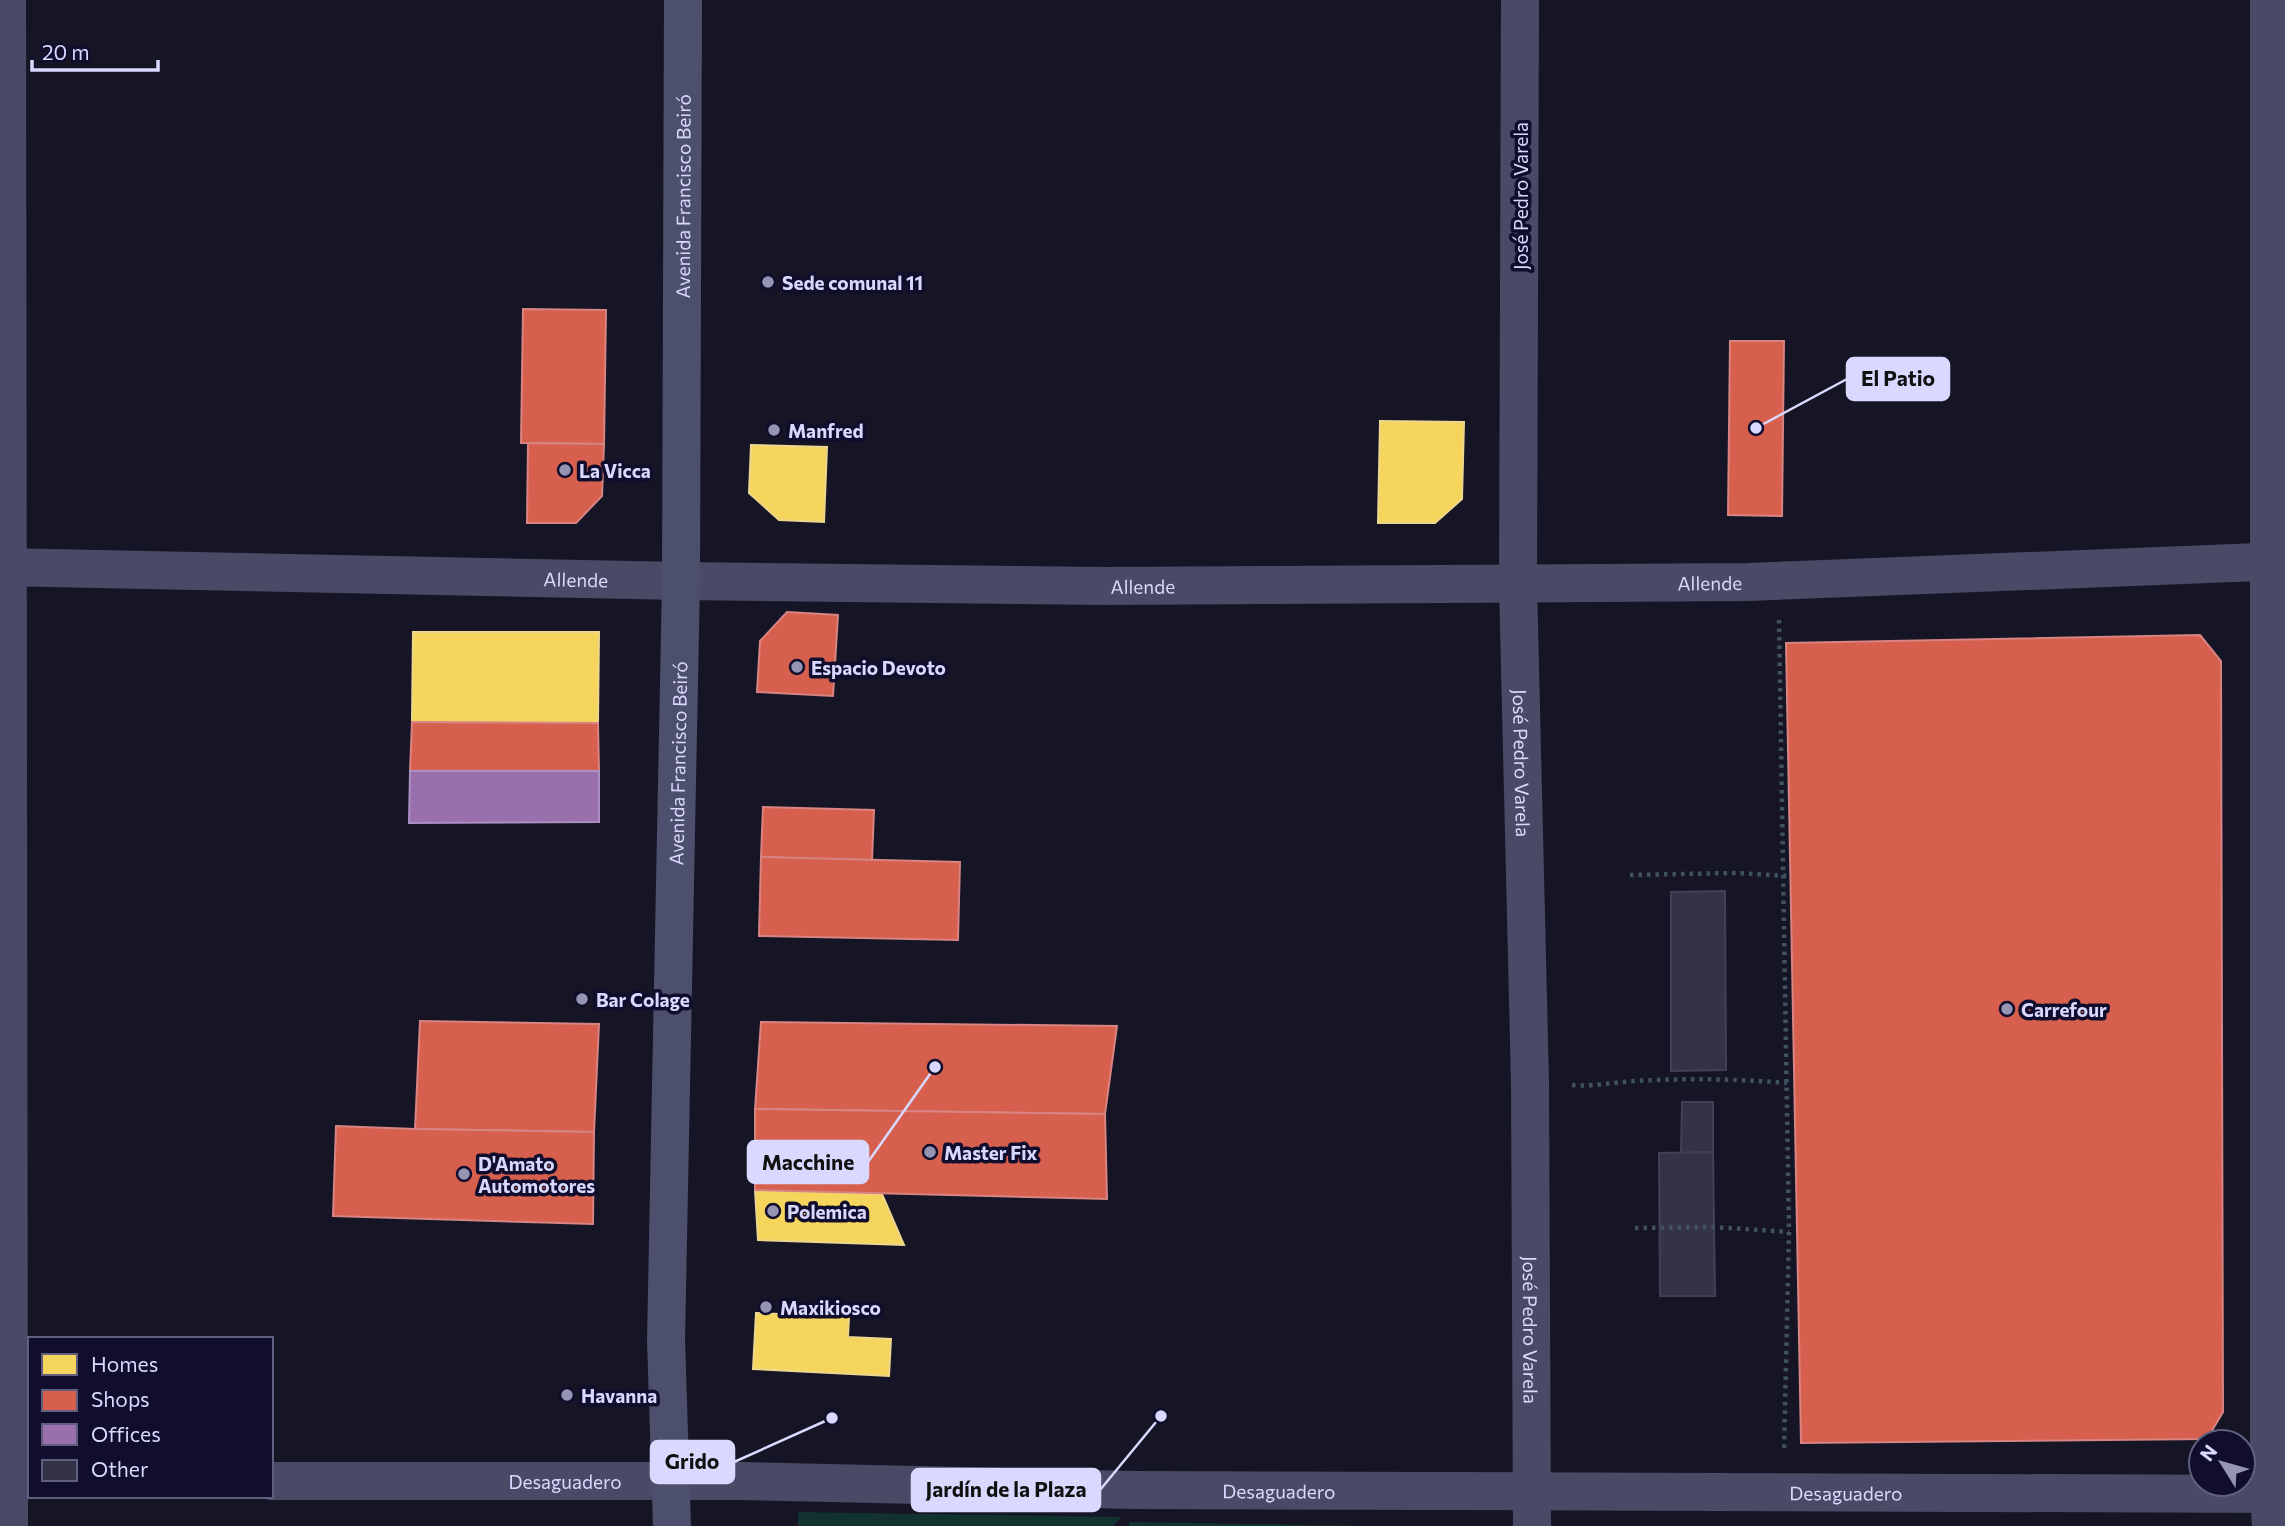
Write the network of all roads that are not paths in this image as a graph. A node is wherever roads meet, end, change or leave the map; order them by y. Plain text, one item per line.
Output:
1 (7, 0) edge
2 (683, 0) edge
3 (1520, 0) edge
4 (2269, 0) edge
5 (2277, 110) edge
6 (2277, 561) edge
7 (3, 567) edge
8 (681, 581) junction
9 (1518, 584) junction
10 (273, 1480) edge
11 (672, 1481) junction
12 (13, 1483) edge
13 (2275, 1505) edge
14 (1532, 1508) edge
15 (9, 1526) edge
16 (672, 1526) edge

1 - 7 street
2 - 8 main road, Avenida Francisco Beiró
3 - 9 street, José Pedro Varela
4 - 5 street
5 - 6 street
6 - 9 street, Allende
6 - 13 street
7 - 8 street, Allende
7 - 12 street
8 - 9 street, Allende
8 - 11 main road, Avenida Francisco Beiró
9 - 14 street, José Pedro Varela
10 - 11 street, Desaguadero
11 - 14 street, Desaguadero
11 - 16 main road, Avenida Francisco Beiró
12 - 15 street
13 - 14 street, Desaguadero

